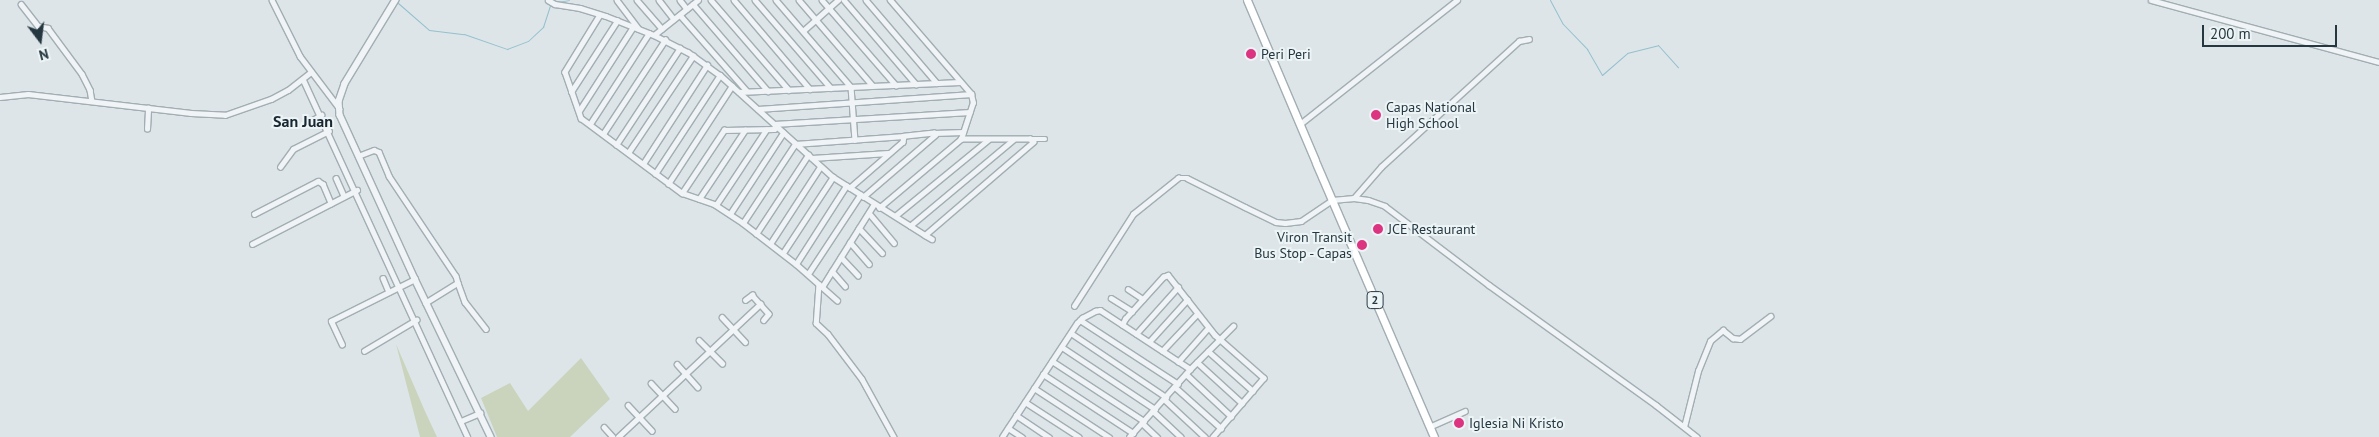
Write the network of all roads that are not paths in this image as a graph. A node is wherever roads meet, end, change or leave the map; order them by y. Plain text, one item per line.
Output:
1 (272, 0) edge
2 (548, 0) edge
3 (617, 0) edge
4 (637, 0) edge
5 (659, 0) edge
6 (680, 0) edge
7 (698, 0) edge
8 (711, 0) edge
9 (734, 0) edge
10 (755, 0) edge
11 (776, 0) edge
12 (799, 0) edge
13 (822, 0) edge
14 (838, 0) edge
15 (844, 0) edge
16 (866, 0) edge
17 (890, 0) edge
18 (1247, 0) edge
19 (1252, 0) edge
20 (1457, 0) edge
21 (2151, 0) edge
22 (395, 2) edge
23 (21, 4) dead end
24 (693, 4) junction
25 (829, 8) junction
26 (687, 9) junction
27 (600, 15) junction
28 (680, 15) junction
29 (1254, 16) junction
30 (674, 19) junction
31 (816, 19) junction
32 (617, 21) junction
33 (633, 27) junction
34 (639, 29) junction
35 (662, 29) junction
36 (803, 30) junction
37 (652, 34) junction
38 (1528, 39) dead end
39 (665, 40) junction
40 (680, 48) junction
41 (693, 56) junction
42 (2379, 62) edge
43 (707, 65) junction
44 (311, 72) junction
45 (720, 75) junction
46 (303, 79) junction
47 (960, 82) junction
48 (937, 83) junction
49 (916, 84) junction
50 (896, 85) junction
51 (732, 86) junction
52 (873, 86) junction
53 (851, 87) junction
54 (831, 88) junction
55 (810, 89) junction
56 (790, 90) junction
57 (768, 91) junction
58 (571, 92) junction
59 (739, 92) junction
60 (747, 92) junction
61 (971, 94) junction
62 (0, 96) edge
63 (92, 101) junction
64 (852, 102) junction
65 (148, 108) junction
66 (340, 109) junction
67 (758, 109) junction
68 (579, 111) junction
69 (970, 112) junction
70 (321, 115) junction
71 (853, 119) junction
72 (311, 121) dead end
73 (590, 124) junction
74 (1300, 124) junction
75 (775, 126) junction
76 (147, 129) dead end
77 (328, 130) junction
78 (745, 130) junction
79 (766, 130) junction
80 (963, 132) junction
81 (783, 133) junction
82 (934, 133) junction
83 (603, 134) junction
84 (904, 136) junction
85 (961, 139) junction
86 (1014, 139) junction
87 (1032, 139) junction
88 (1046, 139) dead end
89 (855, 140) junction
90 (988, 140) junction
91 (795, 144) junction
92 (616, 145) junction
93 (628, 153) junction
94 (890, 153) junction
95 (358, 156) junction
96 (810, 157) junction
97 (642, 164) junction
98 (280, 167) dead end
99 (820, 167) junction
100 (654, 174) junction
101 (832, 177) junction
102 (336, 178) dead end
103 (668, 184) junction
104 (848, 187) junction
105 (356, 190) junction
106 (682, 193) junction
107 (344, 196) junction
108 (862, 196) junction
109 (1354, 198) junction
110 (699, 199) junction
111 (1332, 200) junction
112 (331, 203) junction
113 (874, 204) junction
114 (716, 205) junction
115 (879, 208) junction
116 (869, 213) junction
117 (254, 214) dead end
118 (730, 214) junction
119 (895, 216) junction
120 (744, 223) junction
121 (910, 226) junction
122 (859, 228) junction
123 (756, 234) junction
124 (925, 235) junction
125 (932, 238) dead end
126 (850, 242) junction
127 (894, 242) dead end
128 (252, 244) dead end
129 (770, 244) junction
130 (783, 253) junction
131 (882, 253) dead end
132 (841, 257) junction
133 (796, 264) junction
134 (869, 264) dead end
135 (832, 271) junction
136 (808, 274) junction
137 (858, 275) dead end
138 (383, 278) dead end
139 (415, 279) junction
140 (458, 283) junction
141 (820, 285) junction
142 (400, 286) junction
143 (845, 286) dead end
144 (1178, 287) junction
145 (1128, 289) dead end
146 (389, 292) junction
147 (1111, 298) dead end
148 (1143, 299) junction
149 (745, 300) dead end
150 (837, 300) dead end
151 (1187, 300) junction
152 (426, 302) junction
153 (760, 304) junction
154 (1074, 306) dead end
155 (1132, 311) junction
156 (1197, 314) junction
157 (1770, 316) dead end
158 (722, 317) dead end
159 (416, 320) junction
160 (764, 320) dead end
161 (1080, 320) junction
162 (1122, 325) junction
163 (1233, 326) dead end
164 (1208, 328) junction
165 (486, 329) dead end
166 (733, 330) junction
167 (1071, 333) junction
168 (1136, 334) junction
169 (1220, 339) junction
170 (699, 340) dead end
171 (745, 342) dead end
172 (1148, 342) junction
173 (342, 345) dead end
174 (1062, 346) junction
175 (364, 351) dead end
176 (710, 351) junction
177 (1208, 351) junction
178 (1162, 352) junction
179 (1052, 361) junction
180 (1178, 362) junction
181 (1197, 362) junction
182 (722, 363) dead end
183 (677, 364) dead end
184 (1190, 369) junction
185 (686, 373) junction
186 (1043, 374) junction
187 (1186, 374) junction
188 (651, 383) dead end
189 (1176, 385) junction
190 (698, 387) dead end
191 (1034, 388) junction
192 (1253, 391) junction
193 (663, 395) junction
194 (1165, 398) junction
195 (1025, 402) junction
196 (1242, 403) junction
197 (628, 405) dead end
198 (675, 409) dead end
199 (1154, 410) junction
200 (1465, 412) dead end
201 (480, 413) junction
202 (1016, 415) junction
203 (1231, 416) junction
204 (639, 418) junction
205 (461, 421) junction
206 (1143, 422) junction
207 (604, 427) dead end
208 (1429, 427) junction
209 (1684, 427) junction
210 (1008, 428) junction
211 (1221, 428) junction
212 (652, 431) dead end
213 (1131, 436) edge
214 (468, 437) edge
215 (491, 437) edge
216 (613, 437) edge
217 (618, 437) edge
218 (894, 437) edge
219 (1002, 437) edge
220 (1022, 437) edge
221 (1049, 437) edge
222 (1079, 437) edge
223 (1109, 437) edge
224 (1157, 437) edge
225 (1181, 437) edge
226 (1205, 437) edge
227 (1213, 437) edge
228 (1434, 437) edge
229 (1697, 437) edge

1 - 44 street
2 - 27 street
3 - 34 street
4 - 35 street
5 - 30 street
6 - 26 street
7 - 24 street
8 - 56 street
9 - 55 street
10 - 54 street
11 - 36 street
12 - 31 street
13 - 25 street
14 - 25 street
15 - 49 street
16 - 48 street
17 - 47 street
18 - 29 highway, 2
19 - 29 highway
20 - 74 street
21 - 42 street
22 - 66 street
23 - 63 street
24 - 26 street
24 - 57 street
25 - 31 street
25 - 50 street
26 - 28 street
27 - 32 street
27 - 58 street
28 - 30 street
28 - 60 street
29 - 74 highway, 2
30 - 35 street
31 - 36 street
31 - 52 street
32 - 33 street
32 - 58 street
33 - 34 street
33 - 68 street
34 - 37 street
35 - 37 street
36 - 53 street
37 - 39 street
37 - 73 street
38 - 109 street
39 - 40 street
39 - 83 street
40 - 41 street
40 - 92 street
41 - 43 street
41 - 93 street
43 - 45 street
43 - 97 street
44 - 46 street
44 - 66 street
45 - 51 street
45 - 100 street
46 - 65 street
46 - 70 street
47 - 48 street
47 - 61 street
48 - 49 street
49 - 50 street
50 - 52 street
51 - 59 street
51 - 103 street
52 - 53 street
53 - 54 street
53 - 64 street
54 - 55 street
55 - 56 street
56 - 57 street
57 - 60 street
58 - 68 street
59 - 60 street
59 - 67 street
61 - 64 street
61 - 69 street
62 - 63 street
63 - 65 street
64 - 67 street
64 - 71 street
65 - 76 street
66 - 95 street
67 - 75 street
68 - 73 street
69 - 71 street
69 - 80 street
70 - 72 street
70 - 77 street
71 - 75 street
71 - 89 street
73 - 83 street
74 - 111 highway, 2
75 - 79 street
75 - 81 street
77 - 98 street
77 - 105 street
78 - 79 street
78 - 106 street
78 - 110 street
79 - 114 street
80 - 82 street
80 - 85 street
81 - 91 street
81 - 118 street
82 - 84 street
82 - 108 street
83 - 92 street
84 - 89 street
84 - 94 street
85 - 90 street
85 - 115 street
86 - 87 street
86 - 90 street
86 - 121 street
87 - 88 street
87 - 124 street
89 - 91 street
90 - 119 street
91 - 96 street
91 - 120 street
92 - 93 street
93 - 97 street
94 - 96 street
94 - 104 street
95 - 139 street
95 - 140 street
96 - 99 street
96 - 123 street
97 - 100 street
99 - 101 street
99 - 129 street
100 - 103 street
101 - 104 street
101 - 130 street
102 - 107 street
103 - 106 street
104 - 108 street
104 - 133 street
105 - 107 street
105 - 142 street
106 - 110 street
107 - 112 street
108 - 113 street
108 - 136 street
109 - 111 street
109 - 209 street
110 - 114 street
111 - 154 street
111 - 208 highway, 2
112 - 117 street
112 - 128 street
113 - 115 street
113 - 116 street
114 - 118 street
115 - 119 street
116 - 122 street
116 - 127 street
118 - 120 street
119 - 121 street
120 - 123 street
121 - 124 street
122 - 126 street
122 - 131 street
123 - 129 street
124 - 125 street
126 - 132 street
126 - 134 street
129 - 130 street
130 - 133 street
132 - 135 street
132 - 137 street
133 - 136 street
135 - 141 street
135 - 143 street
136 - 141 street
138 - 146 street
139 - 142 street
139 - 152 street
140 - 152 street
140 - 165 street
141 - 150 street
141 - 218 street
142 - 146 street
142 - 159 street
144 - 148 street
144 - 151 street
144 - 168 street
145 - 148 street
146 - 173 street
147 - 155 street
148 - 155 street
149 - 153 street
151 - 156 street
151 - 172 street
152 - 201 street
153 - 160 street
153 - 166 street
155 - 162 street
156 - 164 street
156 - 178 street
157 - 209 street
158 - 166 street
159 - 175 street
159 - 205 street
161 - 162 street
161 - 167 street
161 - 189 street
162 - 168 street
163 - 169 street
164 - 169 street
164 - 180 street
166 - 171 street
166 - 176 street
167 - 174 street
167 - 194 street
168 - 172 street
169 - 177 street
169 - 192 street
170 - 176 street
172 - 178 street
174 - 179 street
174 - 199 street
176 - 182 street
176 - 185 street
177 - 181 street
177 - 192 street
178 - 180 street
179 - 186 street
179 - 206 street
180 - 184 street
181 - 184 street
181 - 196 street
183 - 185 street
184 - 187 street
185 - 190 street
185 - 193 street
186 - 191 street
186 - 213 street
187 - 189 street
187 - 203 street
188 - 193 street
189 - 194 street
189 - 211 street
191 - 195 street
191 - 223 street
192 - 196 street
193 - 198 street
193 - 204 street
194 - 199 street
194 - 226 street
195 - 202 street
195 - 222 street
196 - 203 street
197 - 204 street
199 - 206 street
199 - 225 street
200 - 208 street
201 - 205 street
201 - 215 street
202 - 210 street
202 - 221 street
203 - 211 street
204 - 212 street
204 - 217 street
205 - 214 street
206 - 213 street
206 - 224 street
207 - 216 street
208 - 228 highway, 2
209 - 229 street
210 - 219 street
210 - 220 street
211 - 227 street

